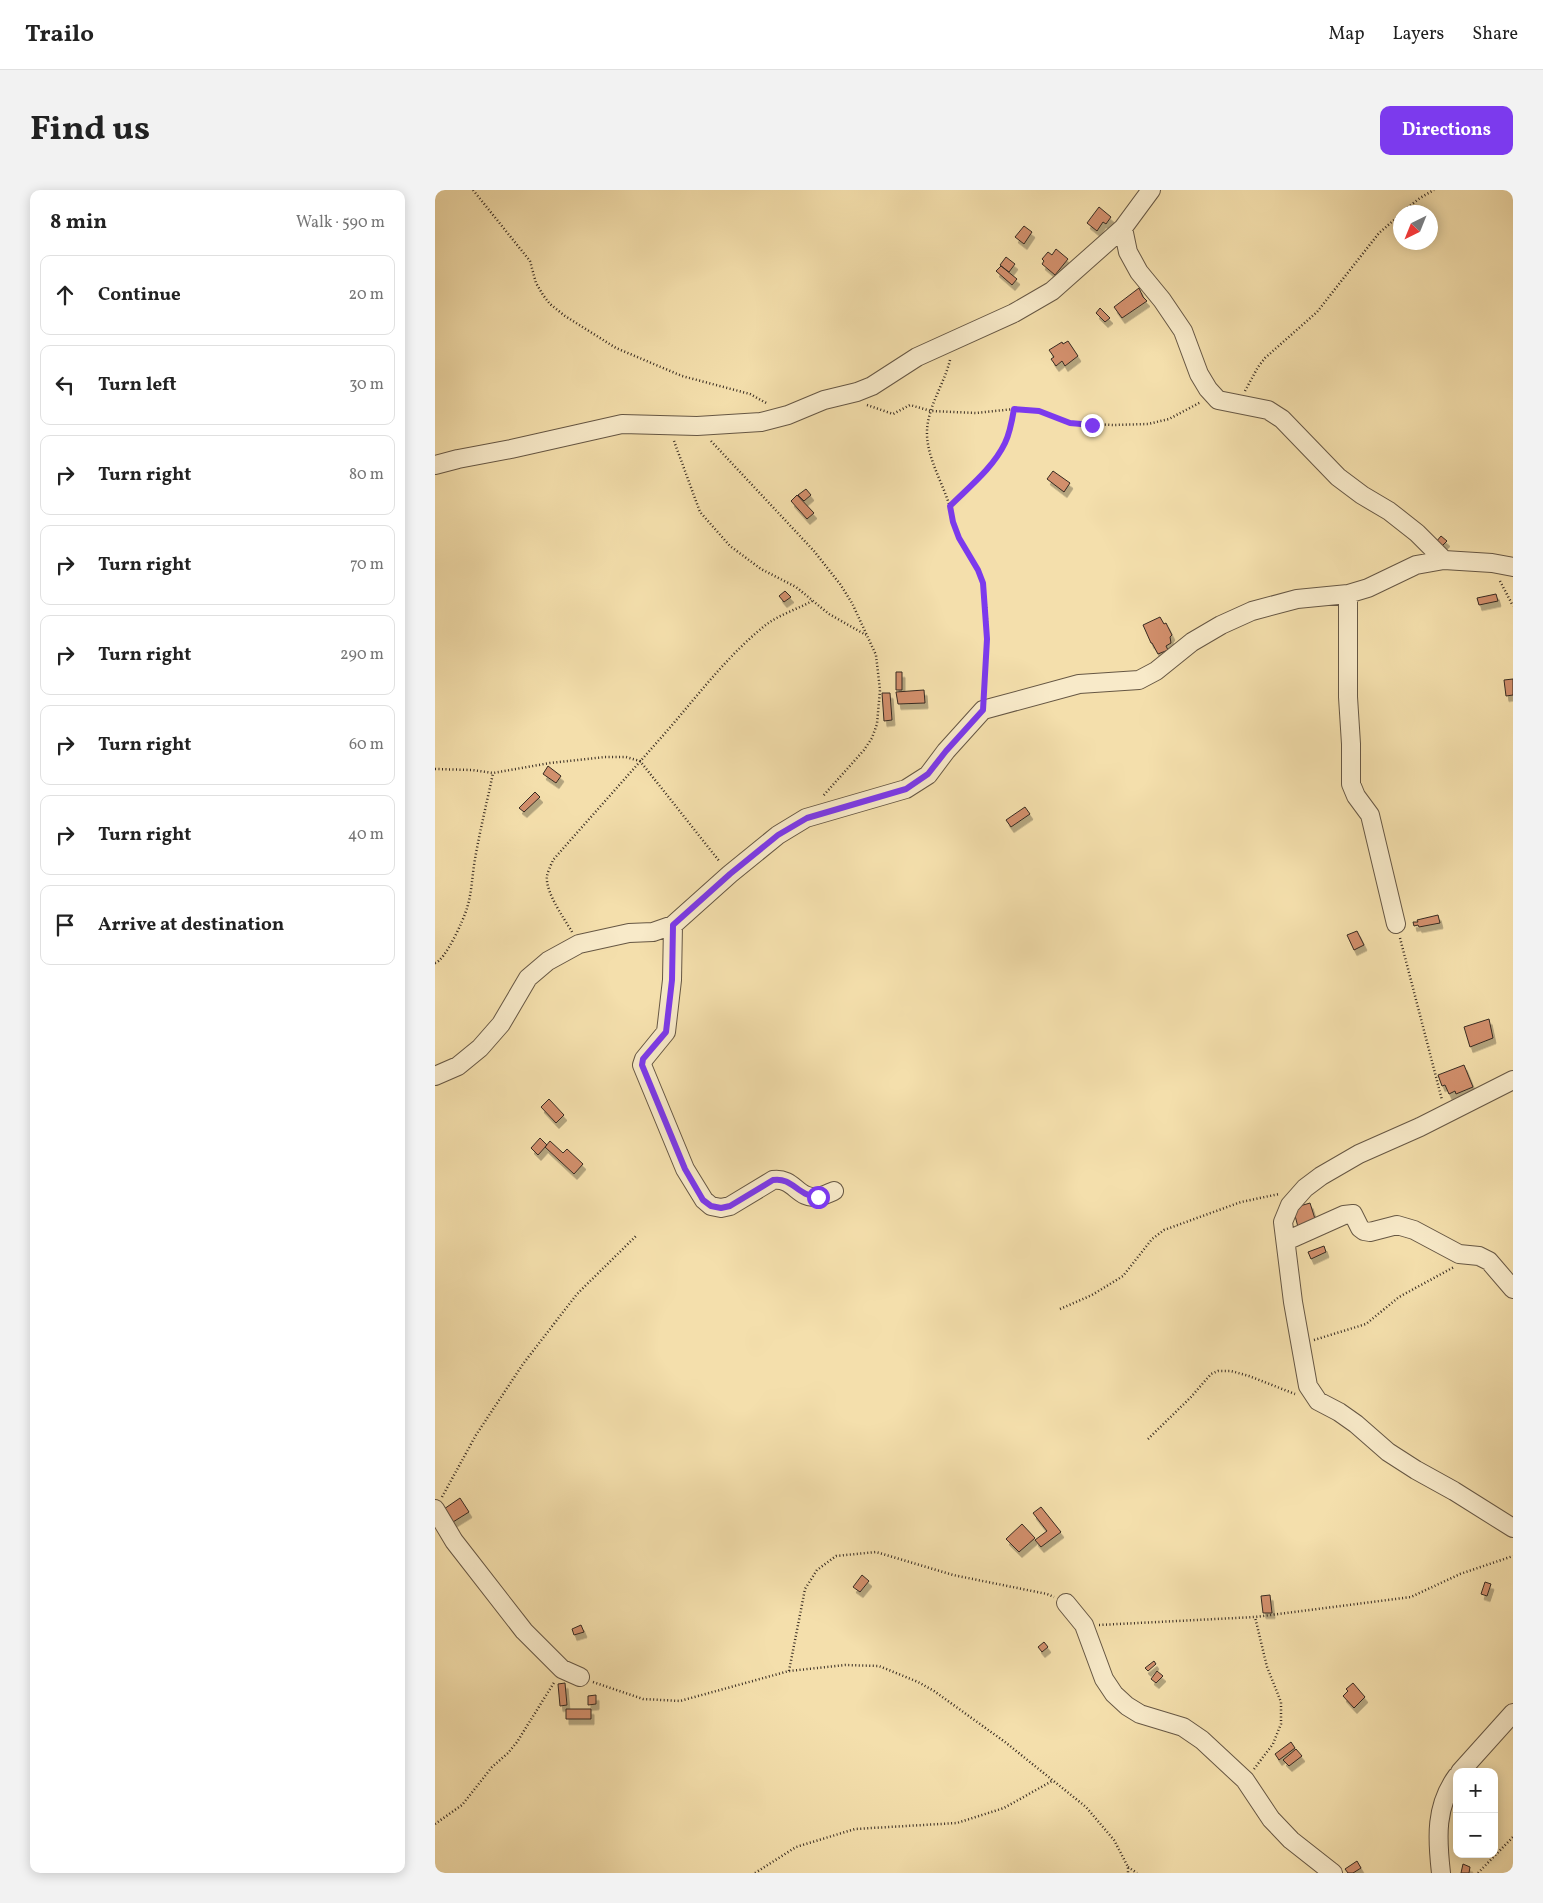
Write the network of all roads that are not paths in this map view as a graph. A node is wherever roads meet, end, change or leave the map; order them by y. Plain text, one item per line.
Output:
1 (1151, 190) edge
2 (1123, 228) junction
3 (435, 465) edge
4 (1444, 560) junction
5 (1513, 567) edge
6 (1349, 594) junction
7 (1396, 924) road end
8 (673, 925) junction
9 (435, 1076) edge
10 (1513, 1080) edge
11 (834, 1191) dead end
12 (1285, 1241) junction
13 (1513, 1289) edge
14 (435, 1509) edge
15 (1513, 1528) edge
16 (1066, 1603) road end
17 (580, 1677) road end
18 (1513, 1712) edge
19 (1464, 1768) edge
20 (1453, 1783) edge
21 (1333, 1873) edge
22 (1441, 1873) edge

1 - 2 street
2 - 3 street
2 - 4 street
4 - 5 street
4 - 6 street
6 - 7 street
6 - 8 street
8 - 9 street
8 - 11 street
10 - 12 street
12 - 13 street
12 - 15 street
14 - 17 street
16 - 21 street
18 - 19 street
20 - 22 street

